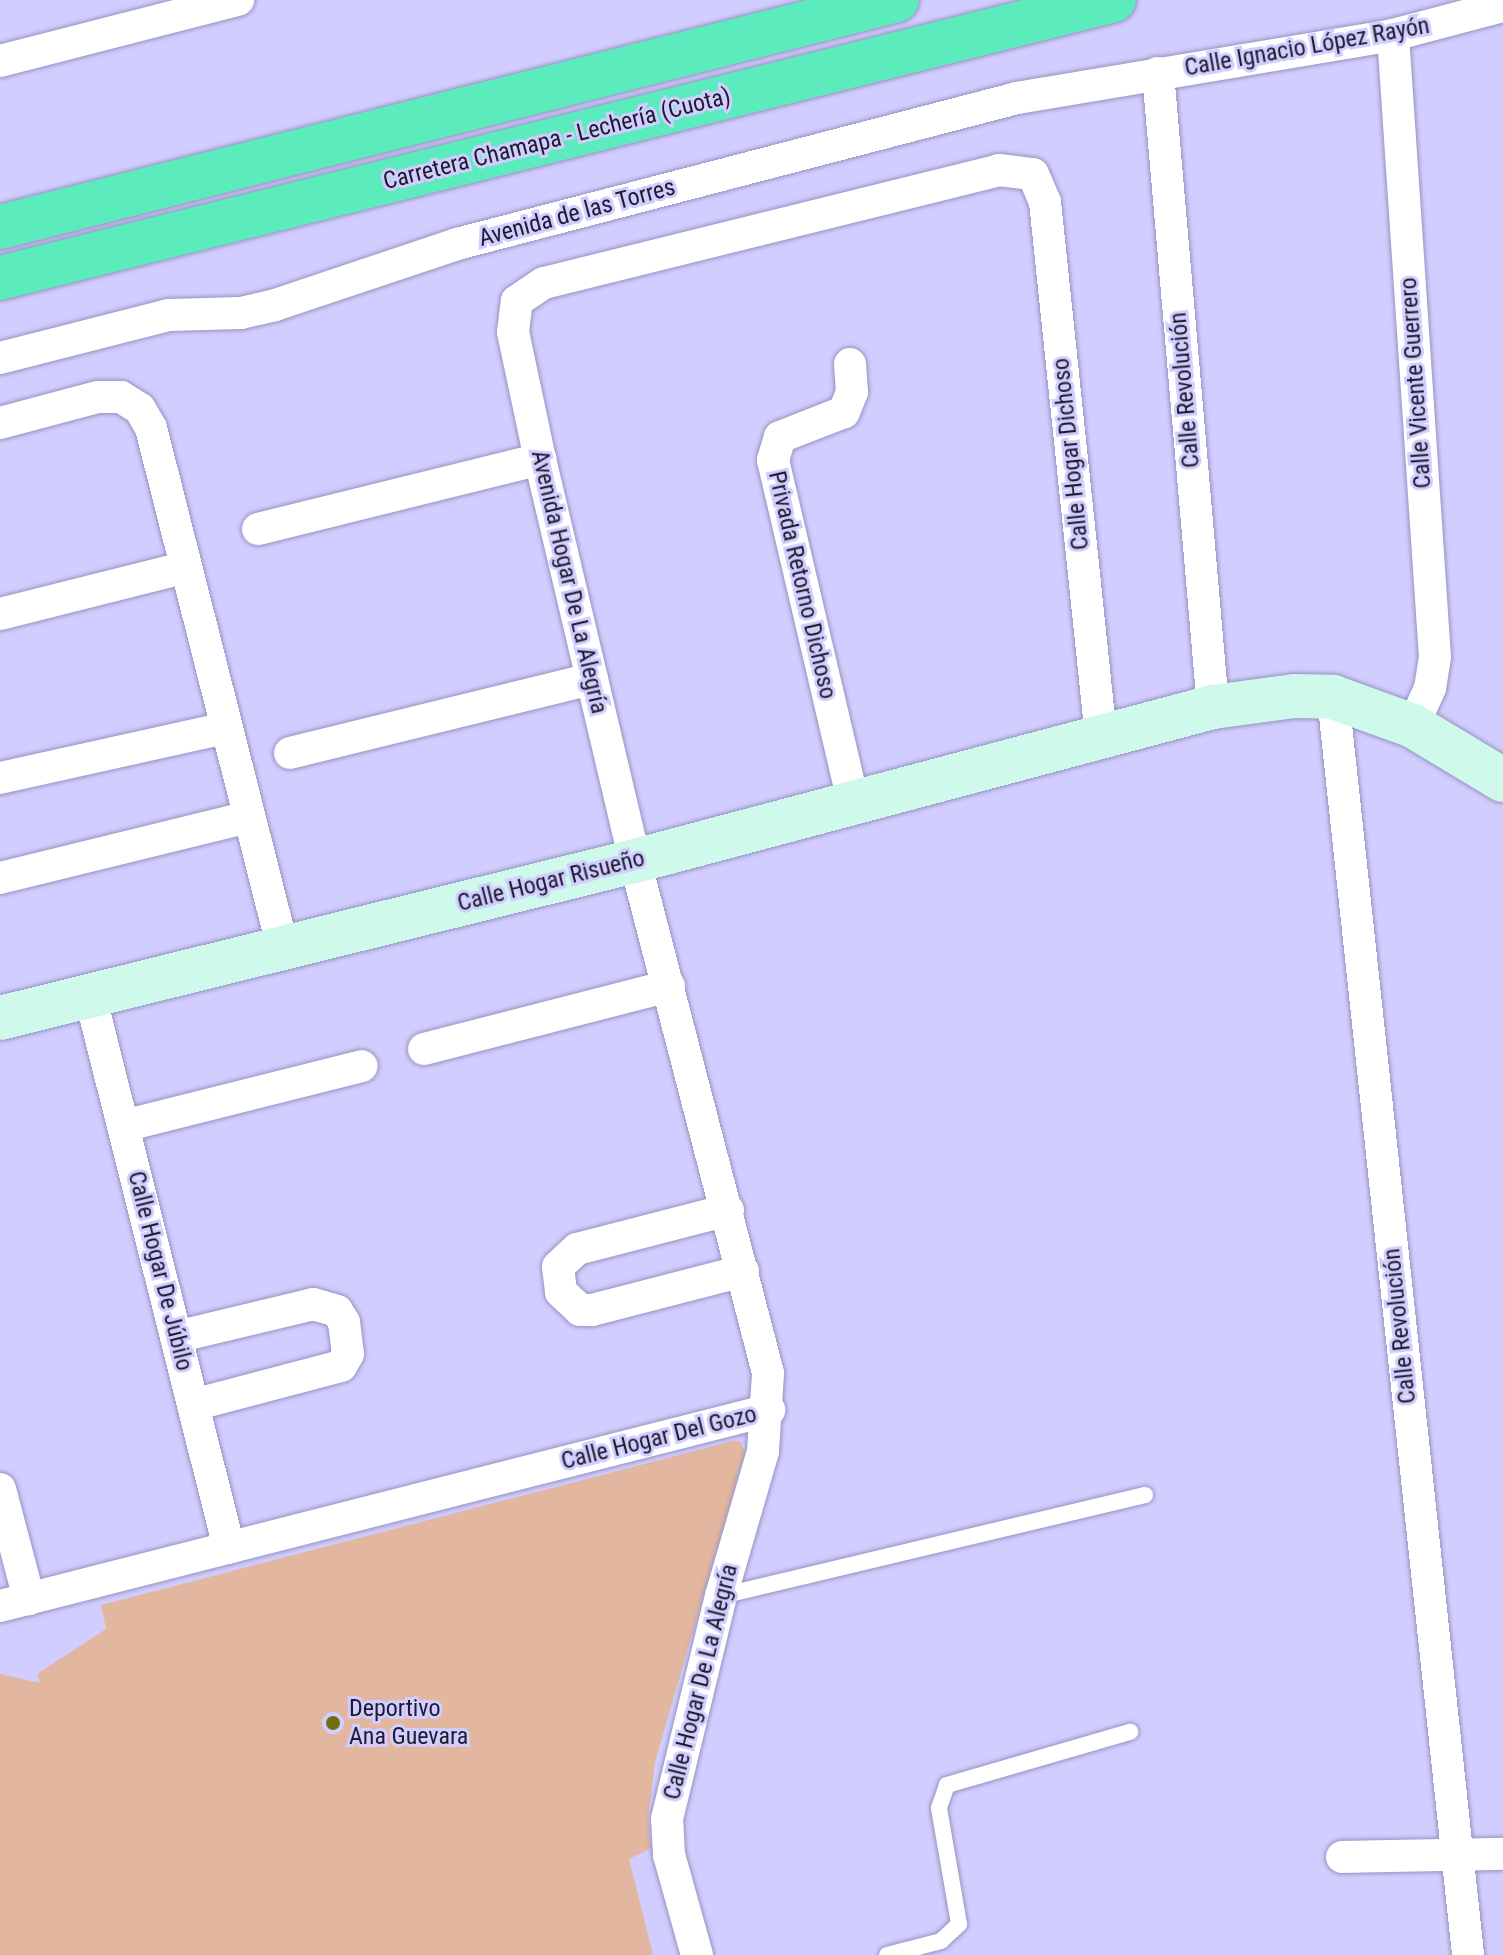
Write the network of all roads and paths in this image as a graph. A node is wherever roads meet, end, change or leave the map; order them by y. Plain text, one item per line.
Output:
1 (238, 0) edge
2 (897, 0) edge
3 (1114, 0) edge
4 (1503, 6) edge
5 (1393, 35) junction
6 (0, 61) edge
7 (1158, 73) junction
8 (1033, 174) joint
9 (0, 227) edge
10 (0, 278) edge
11 (0, 358) edge
12 (850, 364) dead end
13 (0, 423) edge
14 (540, 459) junction
15 (258, 529) dead end
16 (183, 568) junction
17 (0, 614) edge
18 (592, 679) junction
19 (1333, 697) junction
20 (1213, 707) junction
21 (1413, 726) junction
22 (226, 728) junction
23 (1101, 737) junction
24 (290, 753) dead end
25 (0, 778) edge
26 (1503, 780) edge
27 (854, 804) junction
28 (249, 817) junction
29 (635, 861) junction
30 (0, 878) edge
31 (282, 945) junction
32 (669, 986) junction
33 (90, 995) junction
34 (0, 1018) edge
35 (424, 1049) dead end
36 (362, 1066) dead end
37 (123, 1126) junction
38 (728, 1210) junction
39 (743, 1271) junction
40 (176, 1337) junction
41 (193, 1405) junction
42 (769, 1410) junction
43 (0, 1489) edge
44 (1145, 1495) dead end
45 (229, 1548) junction
46 (721, 1596) junction
47 (14, 1603) edge
48 (1130, 1732) dead end
49 (1503, 1854) edge
50 (1457, 1855) junction
51 (1342, 1857) dead end
52 (697, 1955) edge
53 (887, 1955) edge
54 (1468, 1955) edge

1 - 6 street
2 - 9 highway
3 - 10 highway, Carretera Chamapa - Lechería (Cuota)
4 - 5 street, Calle Ignacio López Rayón
5 - 7 street, Calle Ignacio López Rayón
5 - 21 street, Calle Vicente Guerrero
7 - 11 street, Avenida de las Torres
7 - 20 street, Calle Revolución
8 - 14 street, Avenida Hogar De La Alegría
8 - 23 street, Calle Hogar Dichoso
12 - 27 street, Privada Retorno Dichoso
13 - 16 street
14 - 15 street
14 - 18 street, Avenida Hogar De La Alegría
16 - 17 street
16 - 22 street
18 - 24 street
18 - 29 street, Avenida Hogar De La Alegría
19 - 20 street, Calle Hogar Risueño
19 - 21 street, Calle Hogar Risueño
19 - 50 street, Calle Revolución
20 - 23 street, Calle Hogar Risueño
21 - 26 street, Calle Hogar Risueño
22 - 25 street
22 - 28 street
23 - 27 street, Calle Hogar Risueño
27 - 29 street, Calle Hogar Risueño
28 - 30 street
28 - 31 street
29 - 31 street, Calle Hogar Risueño
29 - 32 street, Calle Hogar Del Gozo
31 - 33 street, Calle Hogar Risueño
32 - 35 street
32 - 38 street, Calle Hogar Del Gozo
33 - 34 street, Calle Hogar Risueño
33 - 37 street, Calle Hogar De Júbilo
36 - 37 street
37 - 40 street, Calle Hogar De Júbilo
38 - 39 street, Calle Hogar Del Gozo
38 - 39 street
39 - 42 street, Calle Hogar Del Gozo
40 - 41 street, Calle Hogar De Júbilo
40 - 41 street
41 - 45 street, Calle Hogar De Júbilo
42 - 45 street, Calle Hogar Del Gozo
42 - 46 street, Calle Hogar De La Alegría
43 - 47 street
44 - 46 lane
45 - 47 street, Calle Hogar Del Gozo
46 - 52 street, Calle Hogar De La Alegría
48 - 53 lane
49 - 50 street
50 - 51 street
50 - 54 street, Calle Revolución

